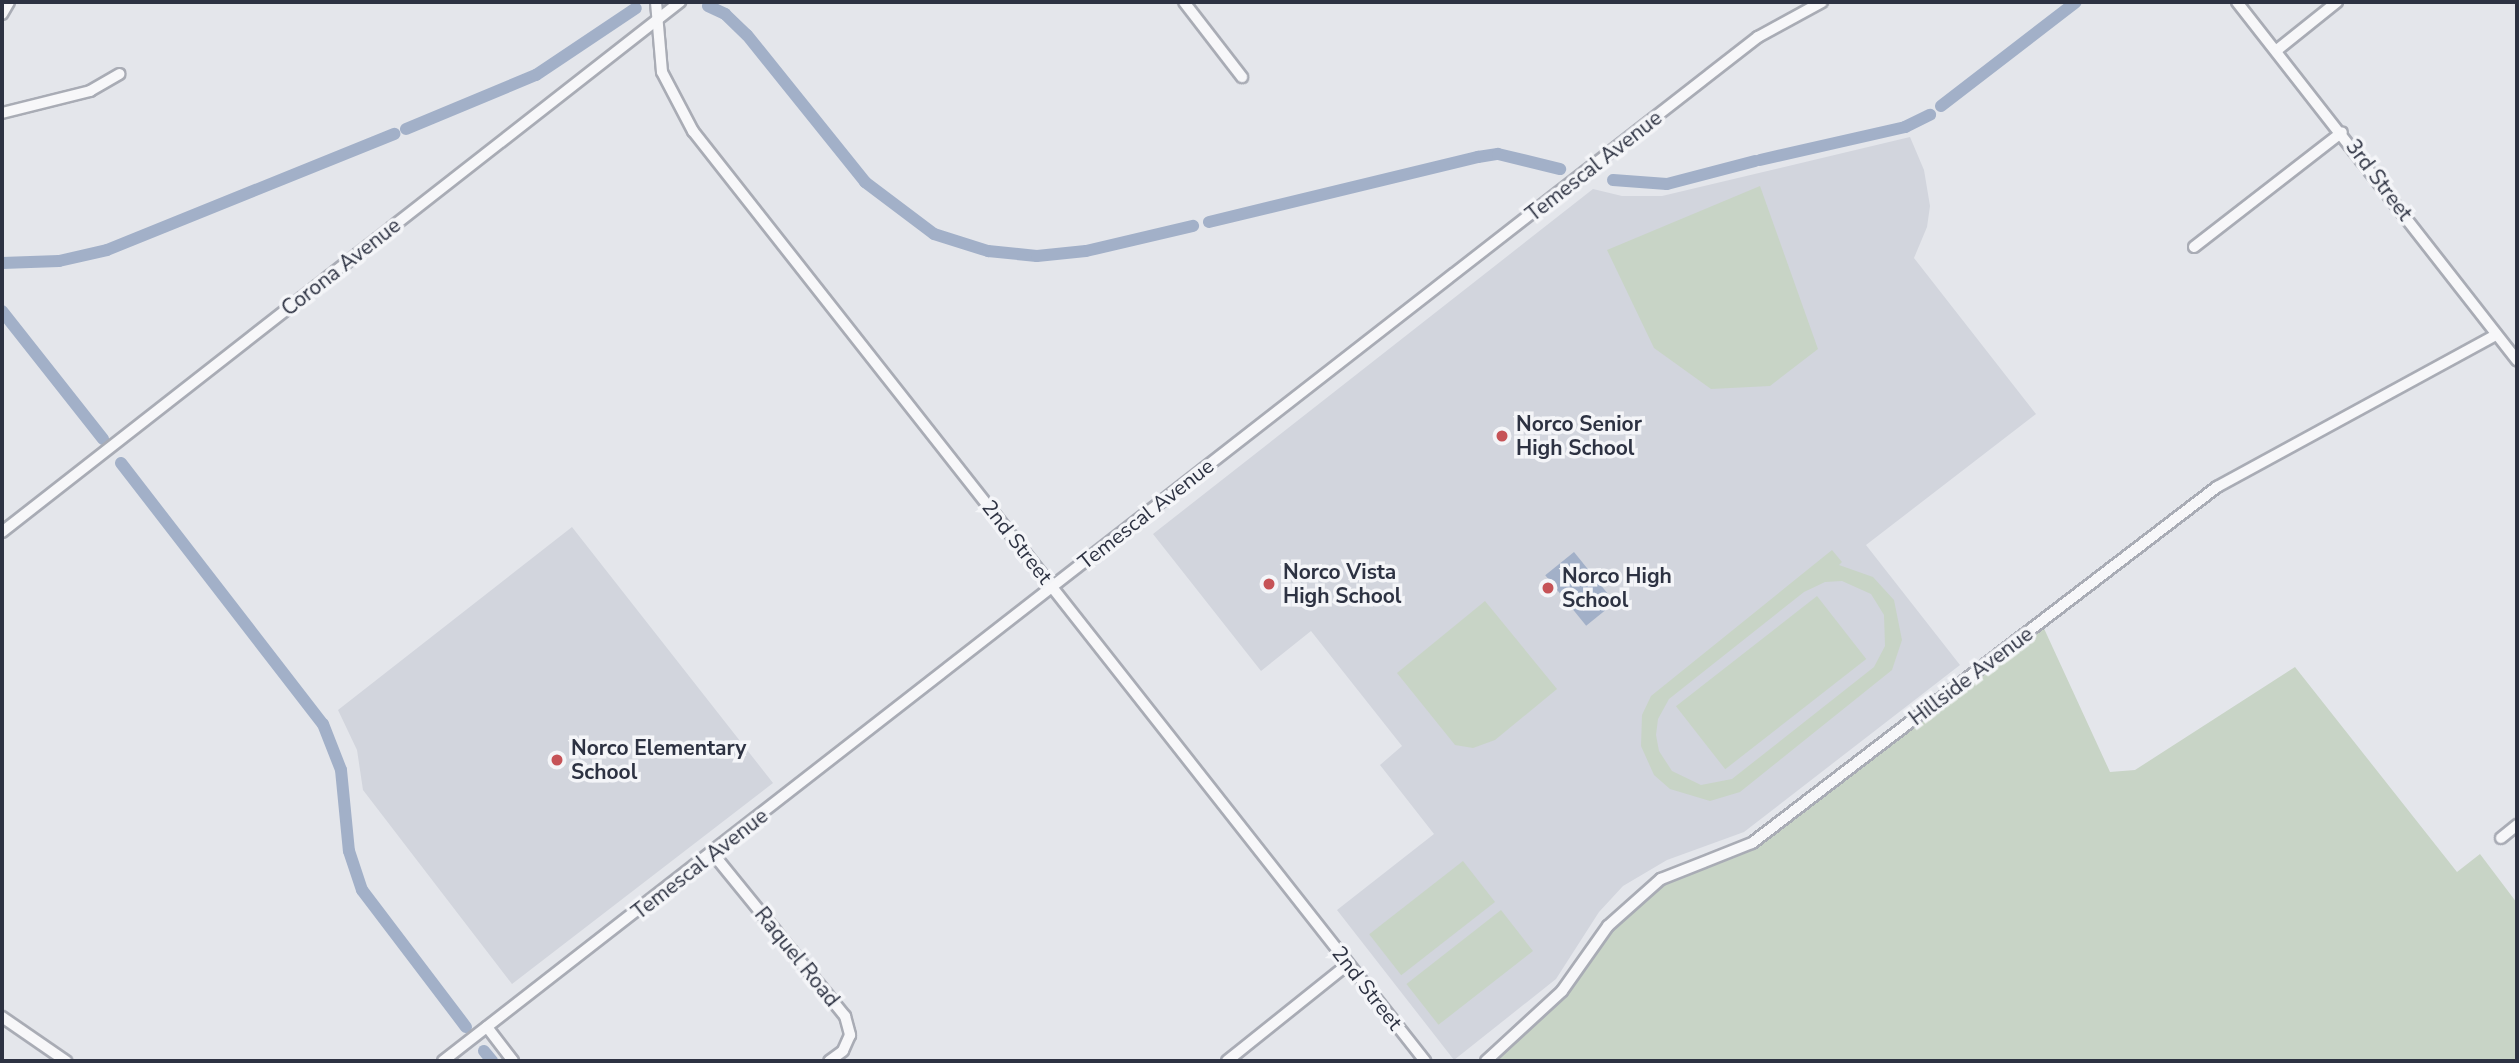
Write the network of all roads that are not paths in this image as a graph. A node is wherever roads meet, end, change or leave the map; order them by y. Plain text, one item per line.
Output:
1 (9, 2) edge
2 (656, 2) edge
3 (680, 2) edge
4 (1184, 2) edge
5 (1822, 2) edge
6 (2237, 2) edge
7 (2337, 2) edge
8 (2, 14) edge
9 (657, 19) junction
10 (2277, 50) junction
11 (120, 74) dead end
12 (1242, 76) dead end
13 (2, 113) edge
14 (2342, 132) junction
15 (2194, 247) dead end
16 (2496, 335) junction
17 (2516, 355) edge
18 (2, 532) edge
19 (1052, 587) junction
20 (2517, 825) edge
21 (2501, 838) dead end
22 (714, 855) junction
23 (1348, 964) junction
24 (2, 1017) edge
25 (486, 1027) junction
26 (66, 1061) edge
27 (443, 1061) edge
28 (513, 1061) edge
29 (829, 1061) edge
30 (1227, 1061) edge
31 (1425, 1061) edge
32 (1486, 1061) edge

1 - 8 street
2 - 9 street, 2nd Street
3 - 9 street, Corona Avenue
4 - 12 street
5 - 19 street, Temescal Avenue
6 - 10 street, 3rd Street
7 - 10 street
9 - 18 street, Corona Avenue
9 - 19 street, 2nd Street
10 - 14 street, 3rd Street
11 - 13 street
14 - 15 street
14 - 16 street, 3rd Street
16 - 17 street, 3rd Street
16 - 32 street, Hillside Avenue
19 - 22 street, Temescal Avenue
19 - 23 street, 2nd Street
20 - 21 street
22 - 25 street, Temescal Avenue
22 - 29 street, Raquel Road
23 - 30 street
23 - 31 street, 2nd Street
24 - 26 street
25 - 27 street, Temescal Avenue
25 - 28 street

